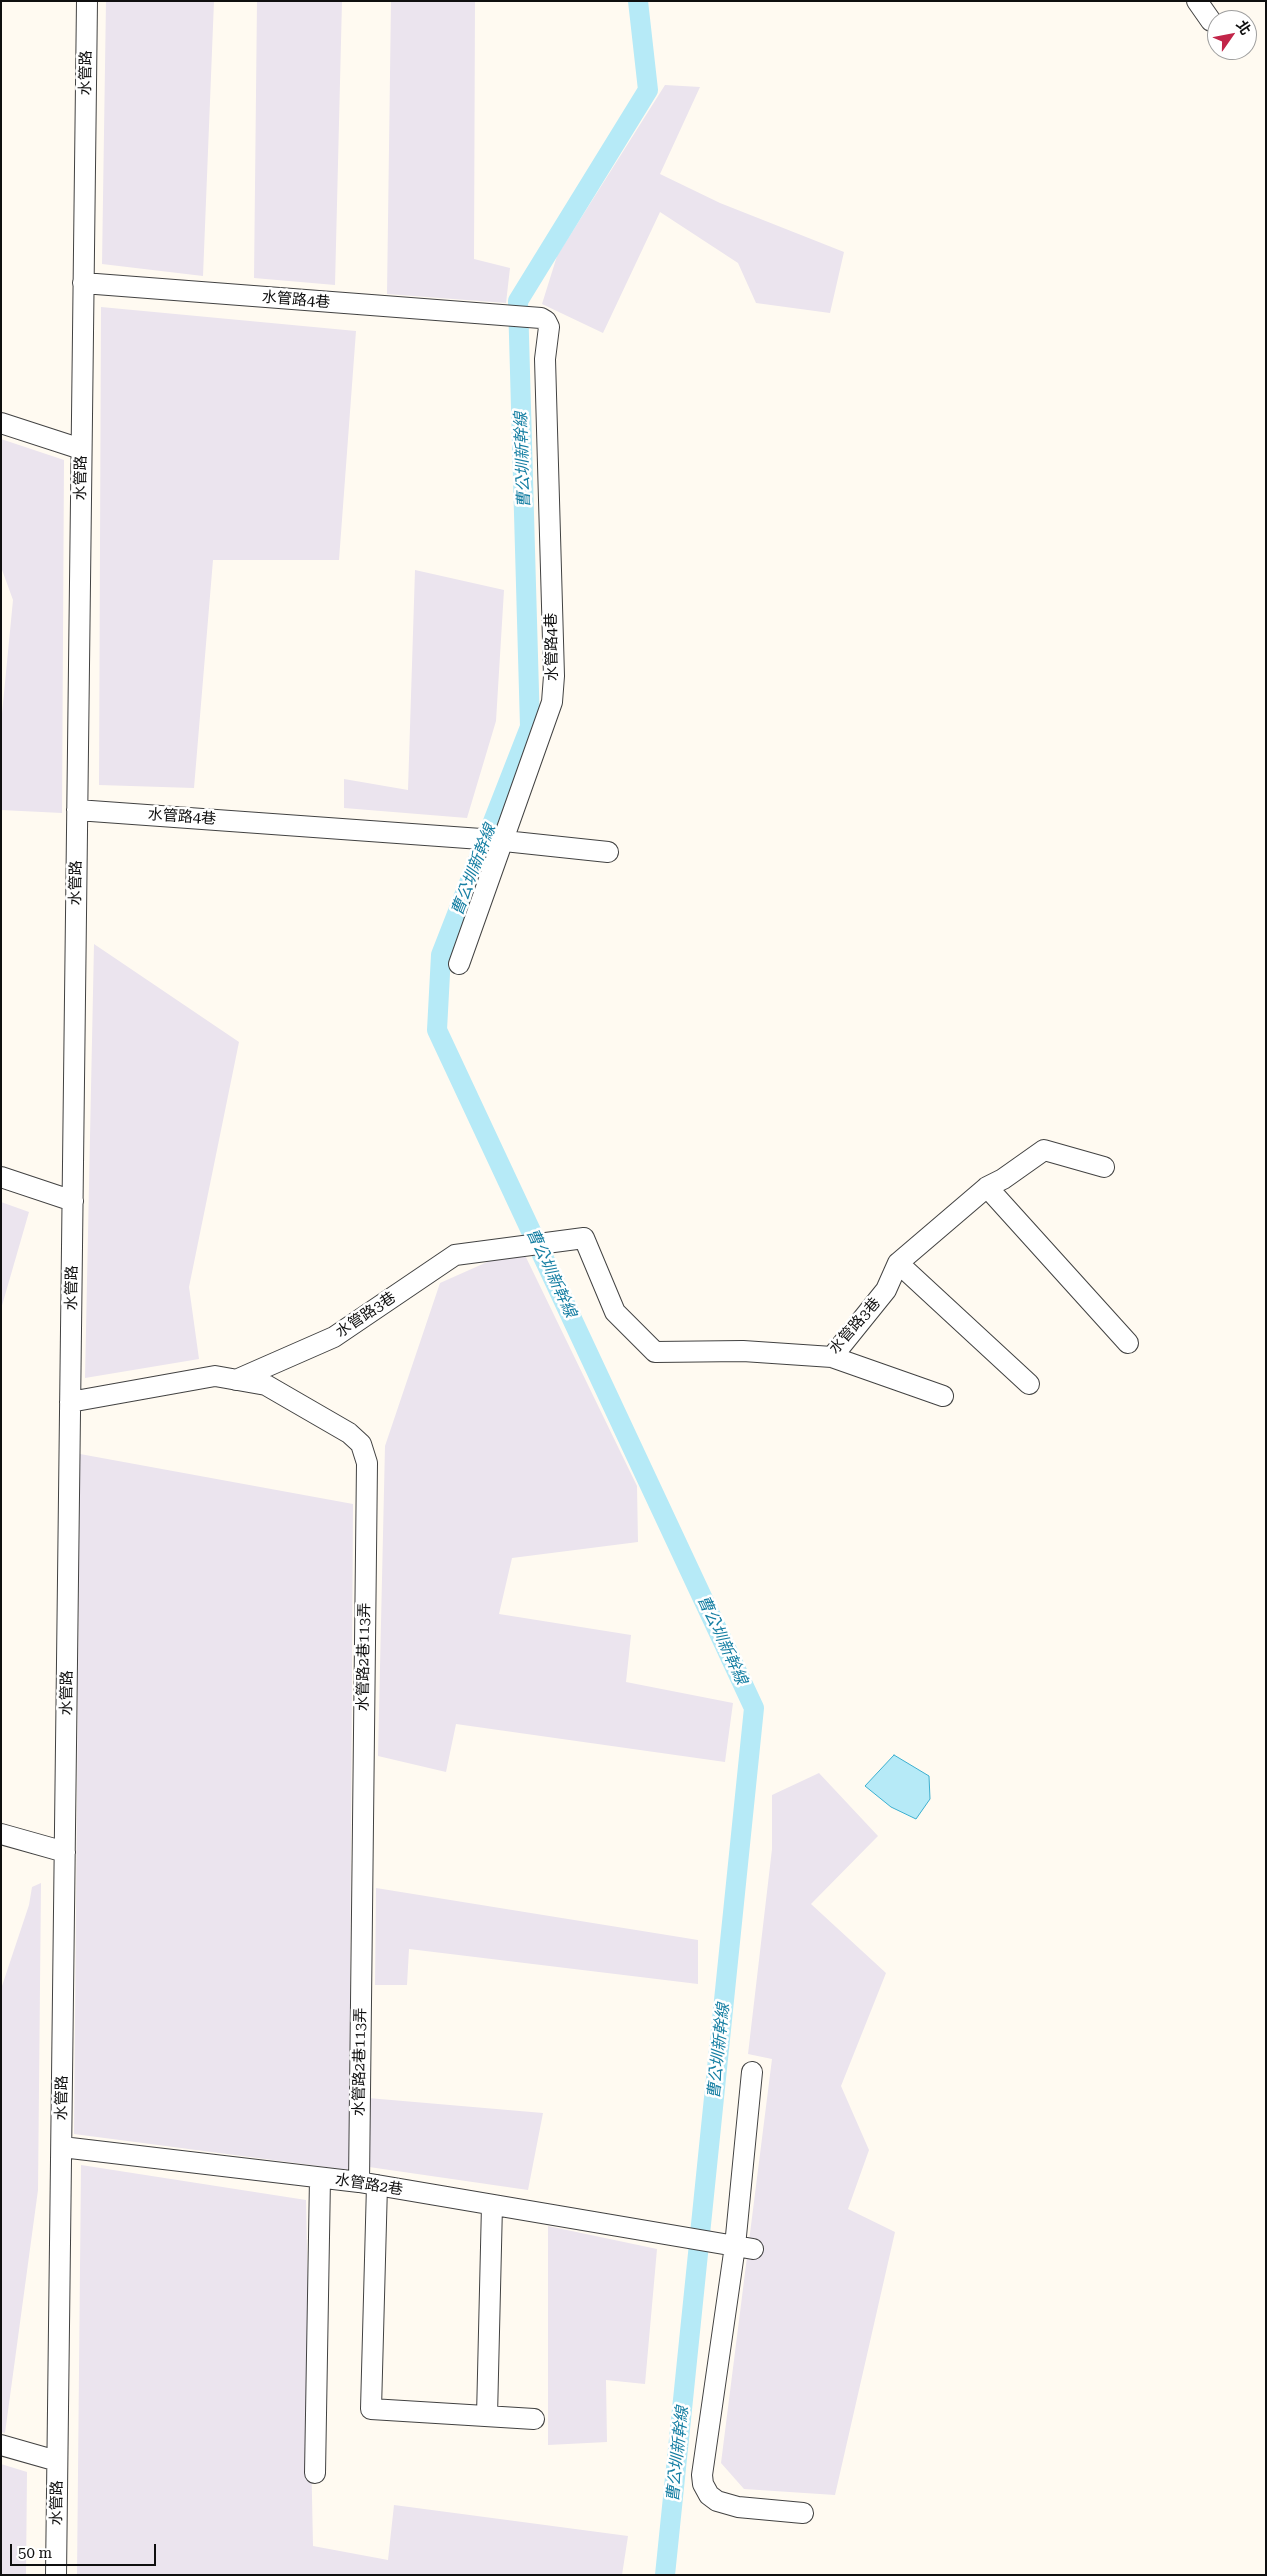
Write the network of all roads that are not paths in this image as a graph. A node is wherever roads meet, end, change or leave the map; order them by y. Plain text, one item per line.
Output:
1 (87, 1) edge
2 (1197, 1) edge
3 (1207, 15) edge
4 (83, 283) junction
5 (1, 422) edge
6 (82, 450) junction
7 (77, 810) junction
8 (499, 840) junction
9 (608, 852) dead end
10 (459, 964) dead end
11 (1104, 1167) dead end
12 (1, 1177) edge
13 (987, 1187) junction
14 (73, 1200) junction
15 (898, 1263) junction
16 (1128, 1343) dead end
17 (832, 1357) junction
18 (236, 1380) junction
19 (1028, 1384) dead end
20 (943, 1396) dead end
21 (70, 1402) junction
22 (1, 1834) edge
23 (65, 1852) junction
24 (752, 2072) dead end
25 (62, 2146) junction
26 (320, 2178) junction
27 (368, 2184) junction
28 (492, 2205) junction
29 (736, 2247) junction
30 (486, 2416) junction
31 (534, 2419) dead end
32 (1, 2445) edge
33 (58, 2461) junction
34 (315, 2473) dead end
35 (803, 2513) dead end
36 (56, 2575) edge

1 - 4 street, 水管路
2 - 3 street
4 - 6 street, 水管路
4 - 8 street, 水管路4巷
5 - 6 street
6 - 7 street, 水管路
7 - 8 street, 水管路4巷
7 - 14 street, 水管路
8 - 9 street, 水管路4巷
8 - 10 street, 水管路4巷
11 - 13 street, 水管路3巷
12 - 14 street
13 - 15 street, 水管路3巷
13 - 16 street
14 - 21 street, 水管路
15 - 17 street, 水管路3巷
15 - 19 street
17 - 18 street, 水管路3巷
17 - 20 street
18 - 21 street, 水管路2巷113弄
18 - 27 street, 水管路2巷113弄
21 - 23 street, 水管路
22 - 23 street
23 - 25 street, 水管路
24 - 29 street
25 - 26 street, 水管路2巷
25 - 33 street, 水管路
26 - 27 street, 水管路2巷
26 - 34 street
27 - 28 street, 水管路2巷
27 - 30 street, 水管路2巷113弄
28 - 29 street, 水管路2巷
28 - 30 street
29 - 35 street
30 - 31 street
32 - 33 street
33 - 36 street, 水管路

